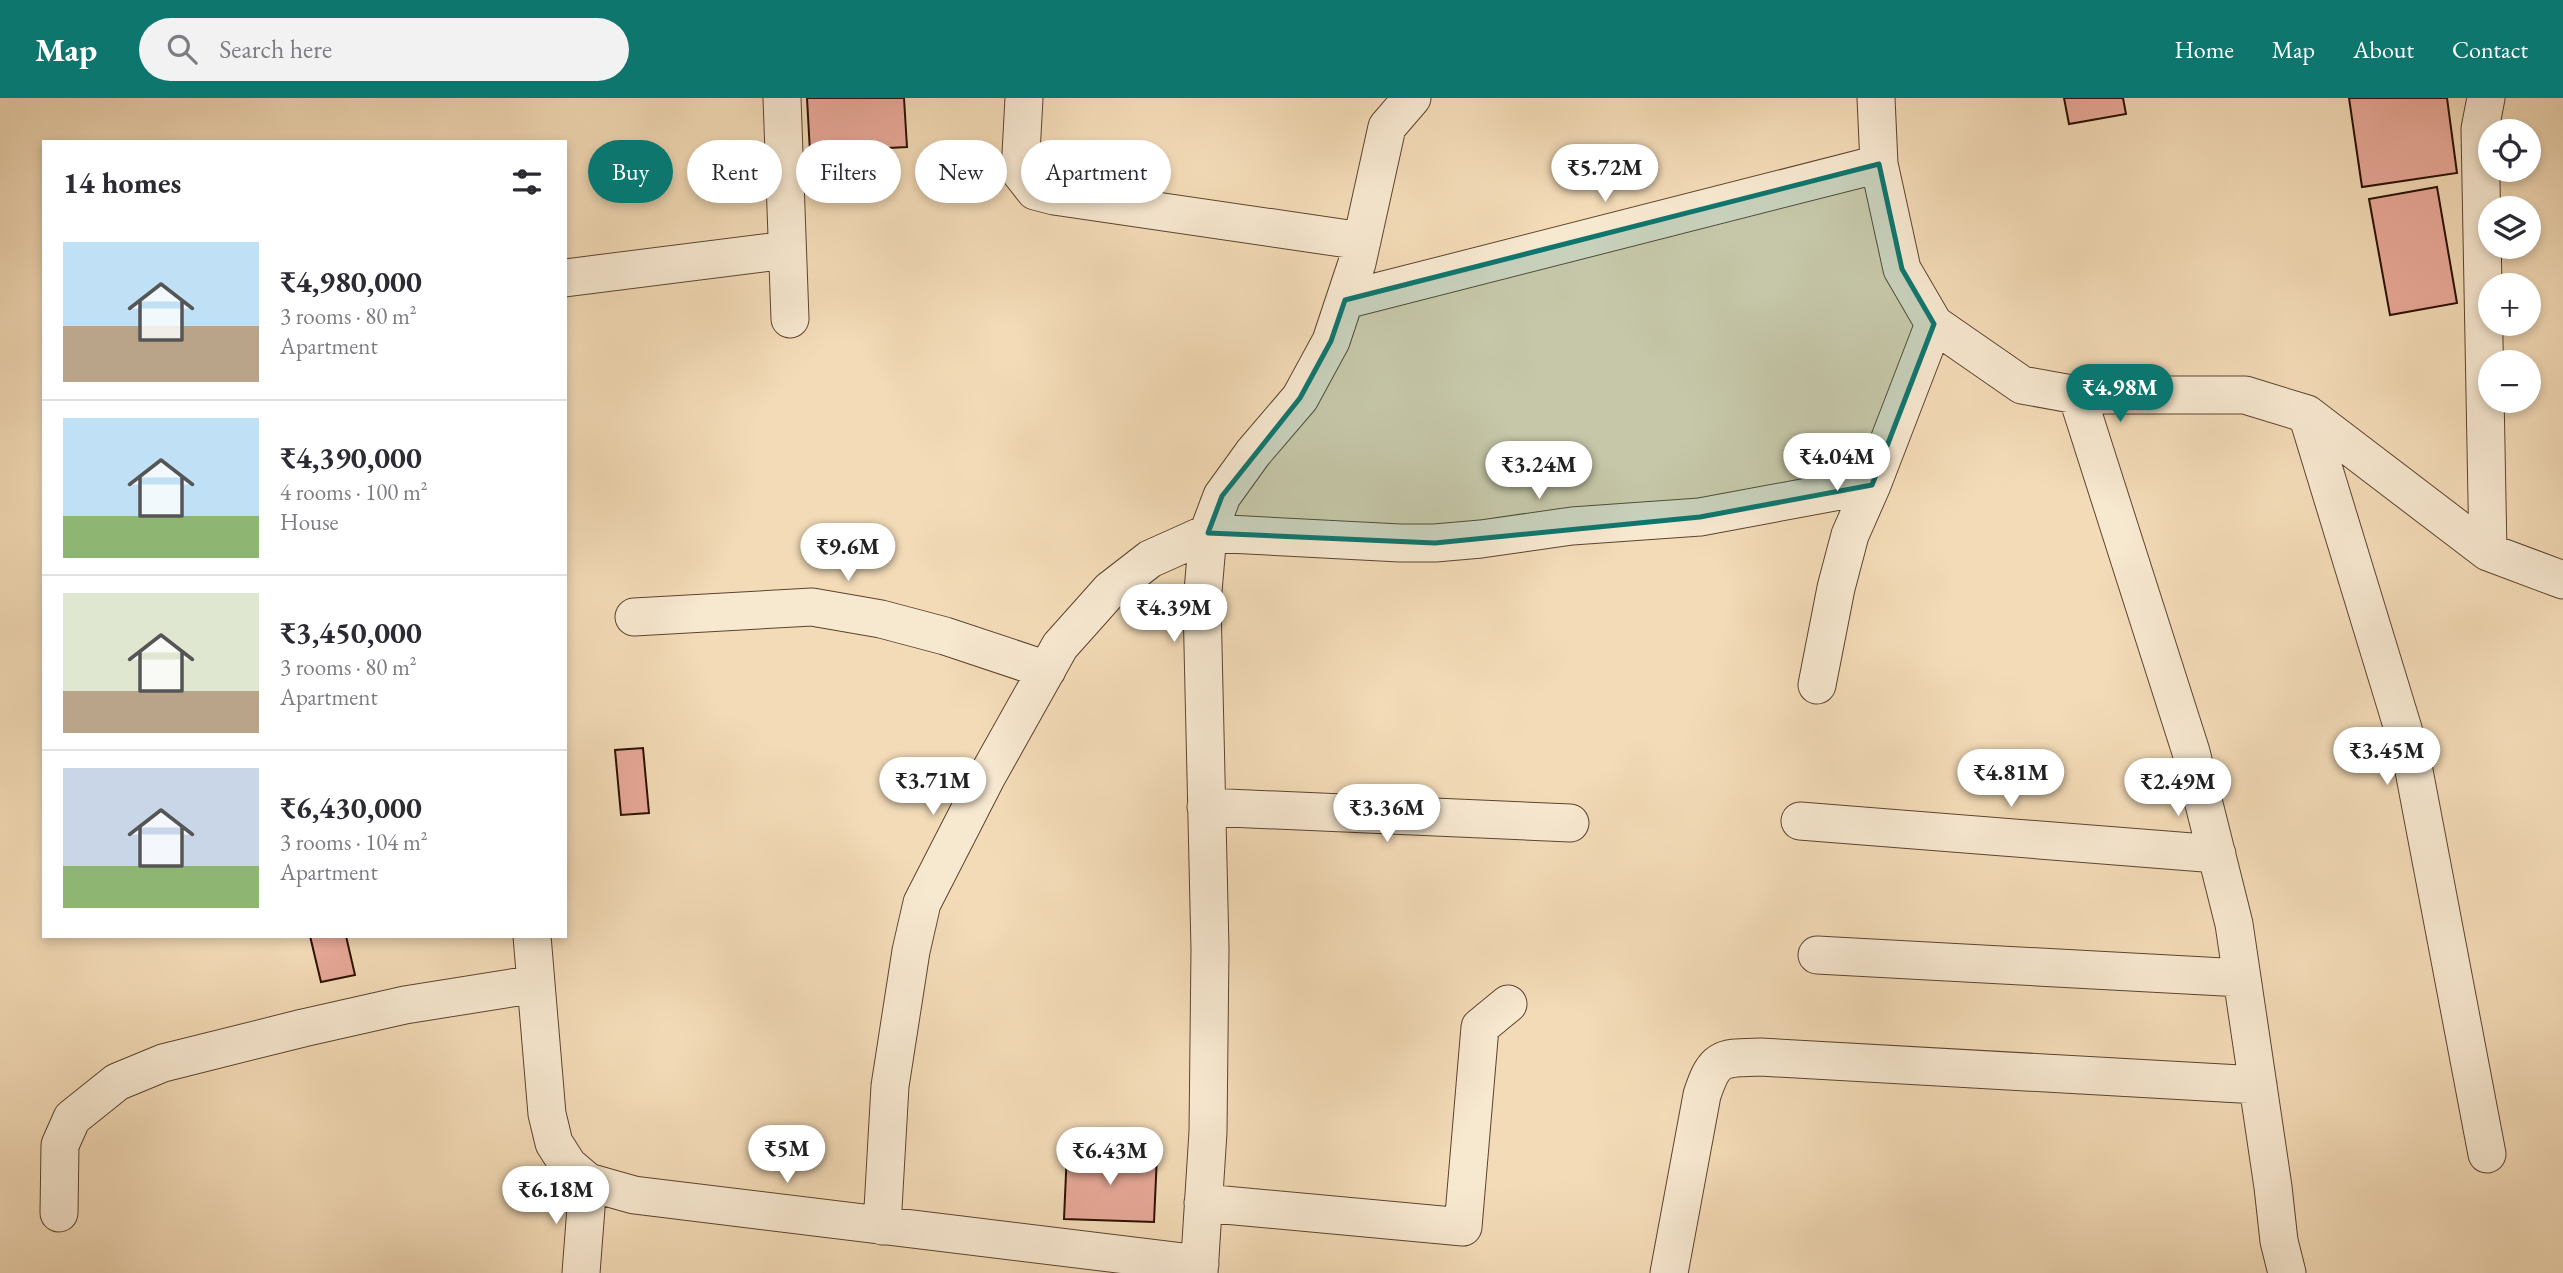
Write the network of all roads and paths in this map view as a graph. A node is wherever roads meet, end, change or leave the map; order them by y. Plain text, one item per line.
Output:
1 (782, 98) edge
2 (1024, 98) edge
3 (1412, 98) edge
4 (1876, 98) edge
5 (2486, 98) edge
6 (1879, 164) junction
7 (1362, 241) junction
8 (787, 250) junction
9 (567, 278) edge
10 (1345, 300) junction
11 (790, 319) dead end
12 (1934, 324) junction
13 (2077, 395) junction
14 (2307, 414) junction
15 (1872, 485) junction
16 (1208, 533) junction
17 (2488, 552) junction
18 (2563, 580) edge
19 (634, 617) dead end
20 (1047, 670) junction
21 (1817, 685) dead end
22 (1206, 807) junction
23 (1800, 821) dead end
24 (1570, 823) dead end
25 (2217, 855) junction
26 (531, 938) edge
27 (1817, 955) dead end
28 (2242, 978) junction
29 (536, 984) junction
30 (1508, 1004) dead end
31 (2258, 1085) junction
32 (2487, 1154) dead end
33 (588, 1182) junction
34 (1203, 1203) junction
35 (59, 1213) dead end
36 (882, 1226) junction
37 (1199, 1268) edge
38 (581, 1273) edge
39 (1669, 1273) edge
40 (2287, 1273) edge

1 - 8 street
2 - 7 street
3 - 7 street
4 - 6 street
5 - 17 street
6 - 10 street
6 - 12 street
7 - 10 street
8 - 9 street
8 - 11 street
10 - 16 street
12 - 13 street
12 - 15 street
13 - 14 street
13 - 25 street
14 - 17 street
14 - 32 street
15 - 16 street
15 - 21 street
16 - 20 street
16 - 22 street
17 - 18 street
19 - 20 street
20 - 36 street
22 - 24 street
22 - 34 street
23 - 25 street
25 - 28 street
26 - 29 street
27 - 28 street
28 - 31 street
29 - 33 street
29 - 35 street
30 - 34 street
31 - 39 street
31 - 40 street
33 - 36 street
33 - 38 street
34 - 37 street
36 - 37 street

